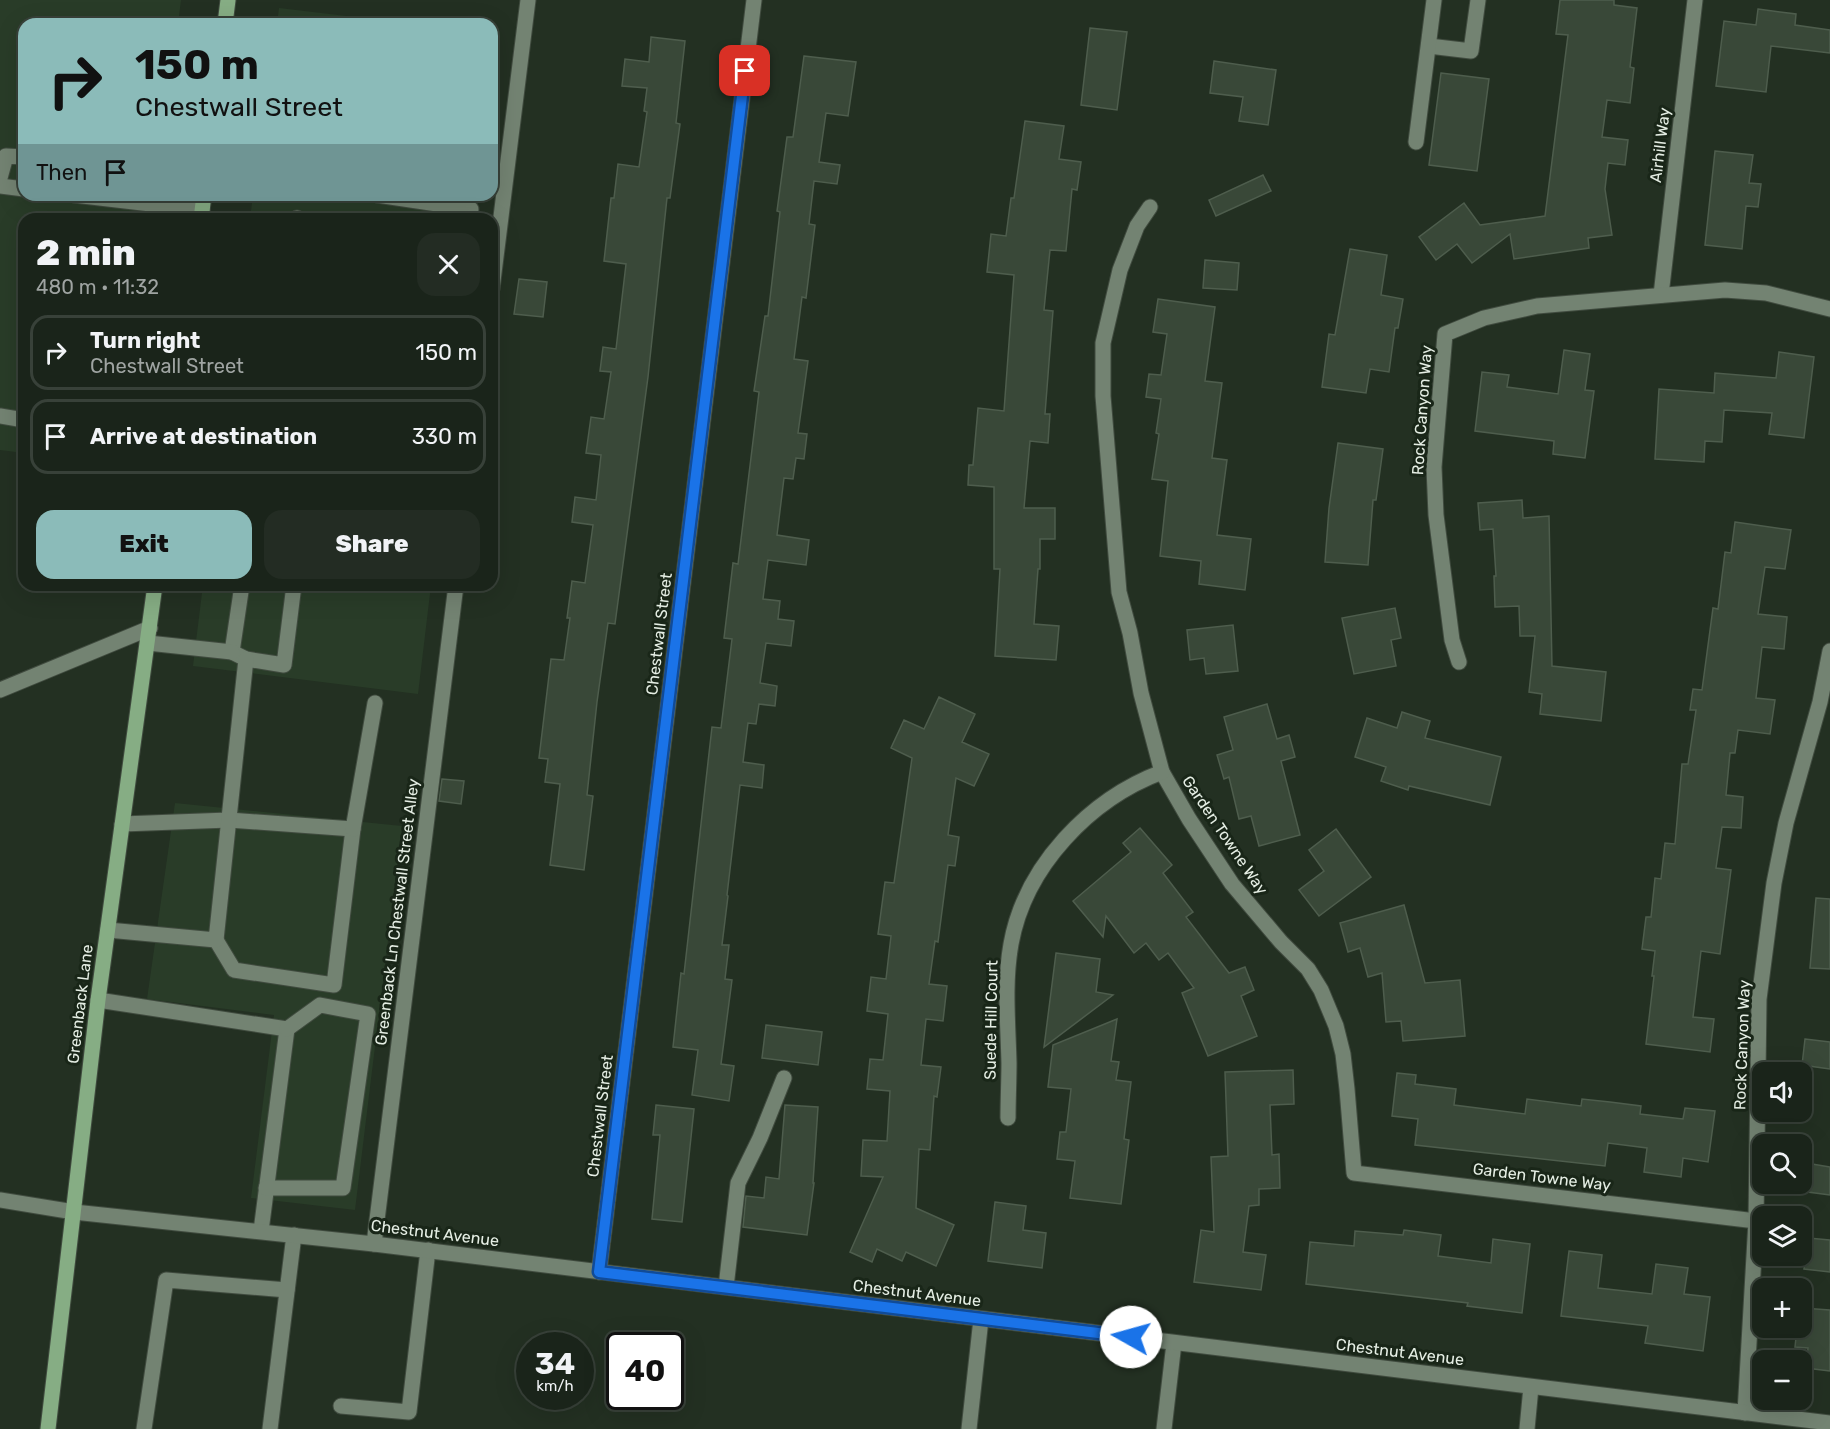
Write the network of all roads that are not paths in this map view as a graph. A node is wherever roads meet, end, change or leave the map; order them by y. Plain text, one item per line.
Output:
1 (228, 0) edge
2 (528, 0) edge
3 (754, 0) edge
4 (1434, 0) edge
5 (1478, 0) edge
6 (1695, 0) edge
7 (226, 18) edge
8 (1429, 46) junction
9 (1416, 142) dead end
10 (18, 157) edge
11 (0, 178) edge
12 (0, 186) edge
13 (18, 188) edge
14 (133, 201) edge
15 (416, 201) edge
16 (1150, 207) dead end
17 (202, 208) edge
18 (471, 213) edge
19 (498, 241) edge
20 (1660, 295) junction
21 (1830, 309) edge
22 (0, 416) edge
23 (18, 419) edge
24 (154, 591) edge
25 (242, 591) edge
26 (293, 591) edge
27 (455, 591) edge
28 (149, 635) junction
29 (1830, 651) edge
30 (239, 656) junction
31 (1459, 662) dead end
32 (0, 690) edge
33 (375, 703) dead end
34 (1162, 772) junction
35 (229, 820) junction
36 (122, 824) junction
37 (353, 828) junction
38 (108, 930) junction
39 (216, 940) junction
40 (98, 1000) junction
41 (286, 1029) junction
42 (784, 1078) dead end
43 (1008, 1118) dead end
44 (266, 1188) junction
45 (0, 1200) edge
46 (1756, 1206) edge
47 (74, 1212) junction
48 (1752, 1221) edge
49 (261, 1231) junction
50 (294, 1235) junction
51 (374, 1244) junction
52 (428, 1250) junction
53 (1754, 1266) edge
54 (599, 1272) junction
55 (726, 1287) junction
56 (287, 1290) junction
57 (981, 1319) junction
58 (1173, 1343) junction
59 (1531, 1387) junction
60 (342, 1406) dead end
61 (1746, 1413) junction
62 (1830, 1423) edge
63 (48, 1429) edge
64 (144, 1429) edge
65 (270, 1429) edge
66 (969, 1429) edge
67 (1164, 1429) edge
68 (1527, 1429) edge

1 - 7 main road
2 - 19 street
3 - 54 street, Chestwall Street
4 - 8 street
5 - 8 street
6 - 20 street, Airhill Way
8 - 9 street
10 - 11 street
12 - 13 street
14 - 17 street
15 - 18 street
16 - 34 street, Garden Towne Way
20 - 21 street, Rock Canyon Way
20 - 31 street, Rock Canyon Way
22 - 23 street
24 - 28 main road, Greenback Lane
25 - 30 street
26 - 30 street
27 - 51 street, Greenback Ln Chestwall Street Alley
28 - 30 street
28 - 32 street
28 - 36 main road, Greenback Lane
29 - 46 street, Rock Canyon Way
30 - 35 street
33 - 37 street
34 - 43 street, Suede Hill Court
34 - 48 street, Garden Towne Way
35 - 36 street
35 - 37 street
35 - 39 street
36 - 38 main road, Greenback Lane
37 - 39 street
38 - 39 street
38 - 40 main road, Greenback Lane
40 - 41 street
40 - 47 main road, Greenback Lane
41 - 44 street
41 - 44 street
42 - 55 street
44 - 49 street
45 - 47 street, Chestnut Avenue
47 - 49 street, Chestnut Avenue
47 - 63 main road, Greenback Lane
49 - 50 street, Chestnut Avenue
50 - 51 street, Chestnut Avenue
50 - 56 street
51 - 52 street, Chestnut Avenue
52 - 54 street, Chestnut Avenue
52 - 60 street
53 - 61 street, Rock Canyon Way
54 - 55 street, Chestnut Avenue
55 - 57 street, Chestnut Avenue
56 - 64 street
56 - 65 street
57 - 58 street, Chestnut Avenue
57 - 66 street
58 - 59 street, Chestnut Avenue
58 - 67 street
59 - 61 street, Chestnut Avenue
59 - 68 street
61 - 62 street, Chestnut Avenue

